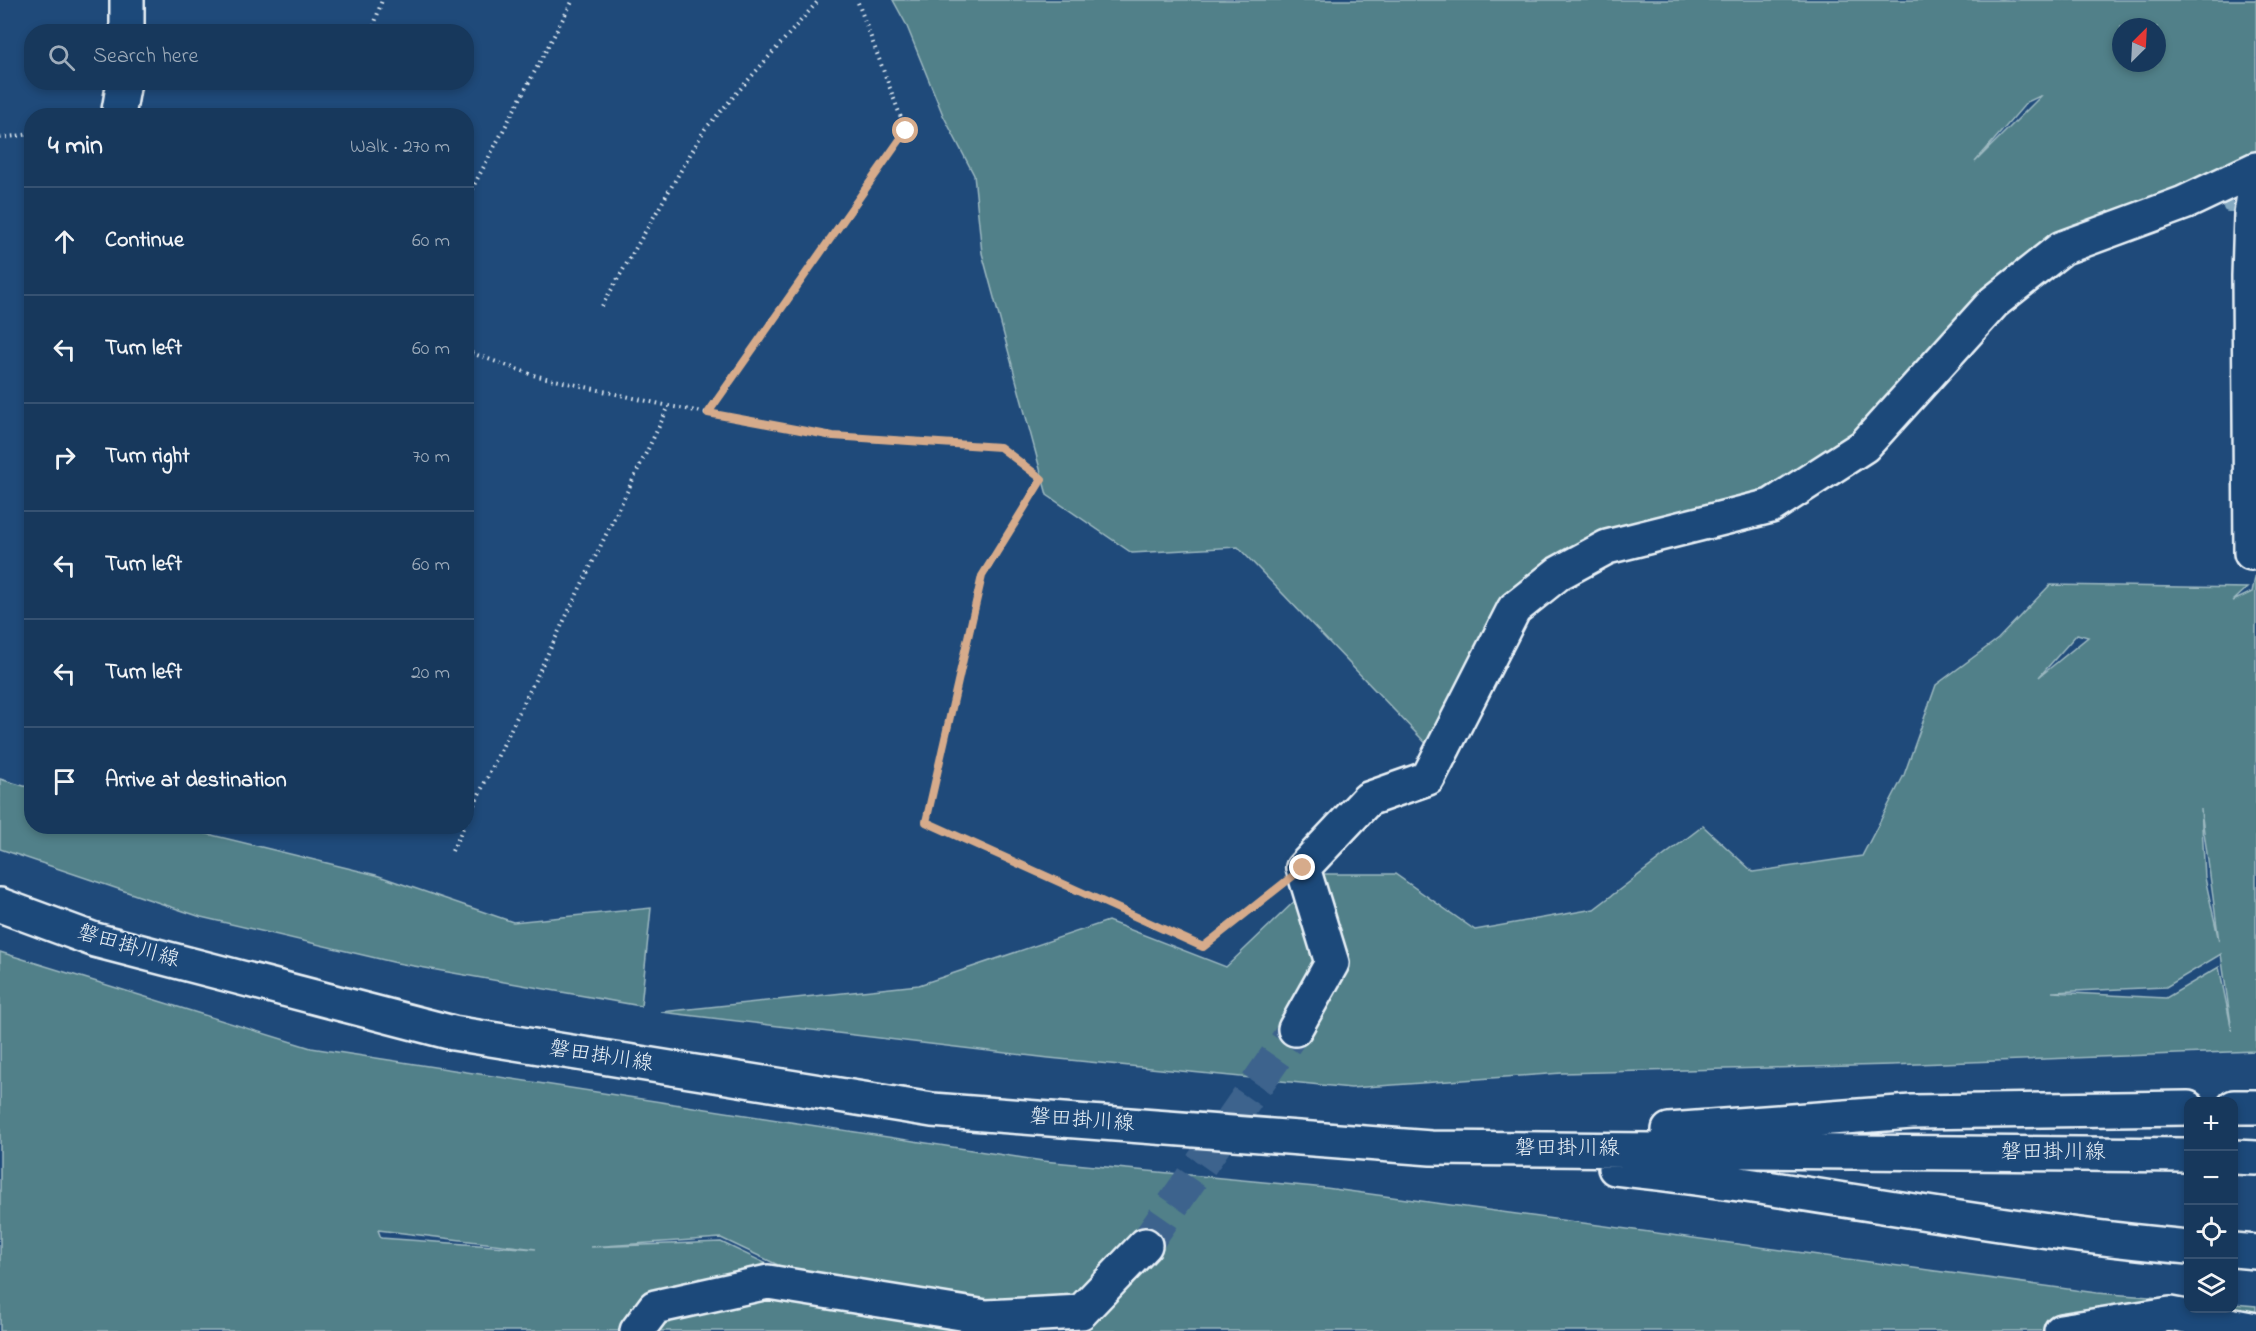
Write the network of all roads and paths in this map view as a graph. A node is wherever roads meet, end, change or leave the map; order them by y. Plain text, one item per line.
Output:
1 (127, 0) edge
2 (382, 0) edge
3 (573, 0) edge
4 (819, 0) edge
5 (857, 0) edge
6 (128, 24) edge
7 (374, 24) edge
8 (123, 90) edge
9 (119, 108) edge
10 (24, 135) edge
11 (0, 138) edge
12 (474, 185) edge
13 (2254, 189) edge
14 (602, 306) dead end
15 (474, 354) edge
16 (669, 406) junction
17 (708, 413) junction
18 (2251, 553) dead end
19 (474, 804) edge
20 (460, 834) edge
21 (452, 851) dead end
22 (1303, 868) junction
23 (0, 905) edge
24 (1295, 1029) tunnel mouth
25 (2238, 1107) edge
26 (2256, 1107) edge
27 (2184, 1108) edge
28 (1431, 1148) junction
29 (2184, 1155) edge
30 (2238, 1157) edge
31 (2256, 1158) edge
32 (1145, 1245) tunnel mouth
33 (2184, 1246) edge
34 (2238, 1250) edge
35 (2256, 1252) edge
36 (2256, 1330) edge
37 (637, 1331) edge
38 (2061, 1331) edge

1 - 6 main road
2 - 7 path
3 - 12 path
4 - 14 path
5 - 17 path
8 - 9 main road
10 - 11 path
13 - 18 main road
13 - 22 main road
15 - 16 path
16 - 17 path
16 - 19 path
17 - 22 path
20 - 21 path
22 - 24 main road
23 - 28 main road, 磐田掛川線
25 - 26 main road
27 - 28 main road
28 - 29 main road, 磐田掛川線
28 - 33 main road
30 - 31 main road
32 - 37 main road
34 - 35 main road
36 - 38 main road

